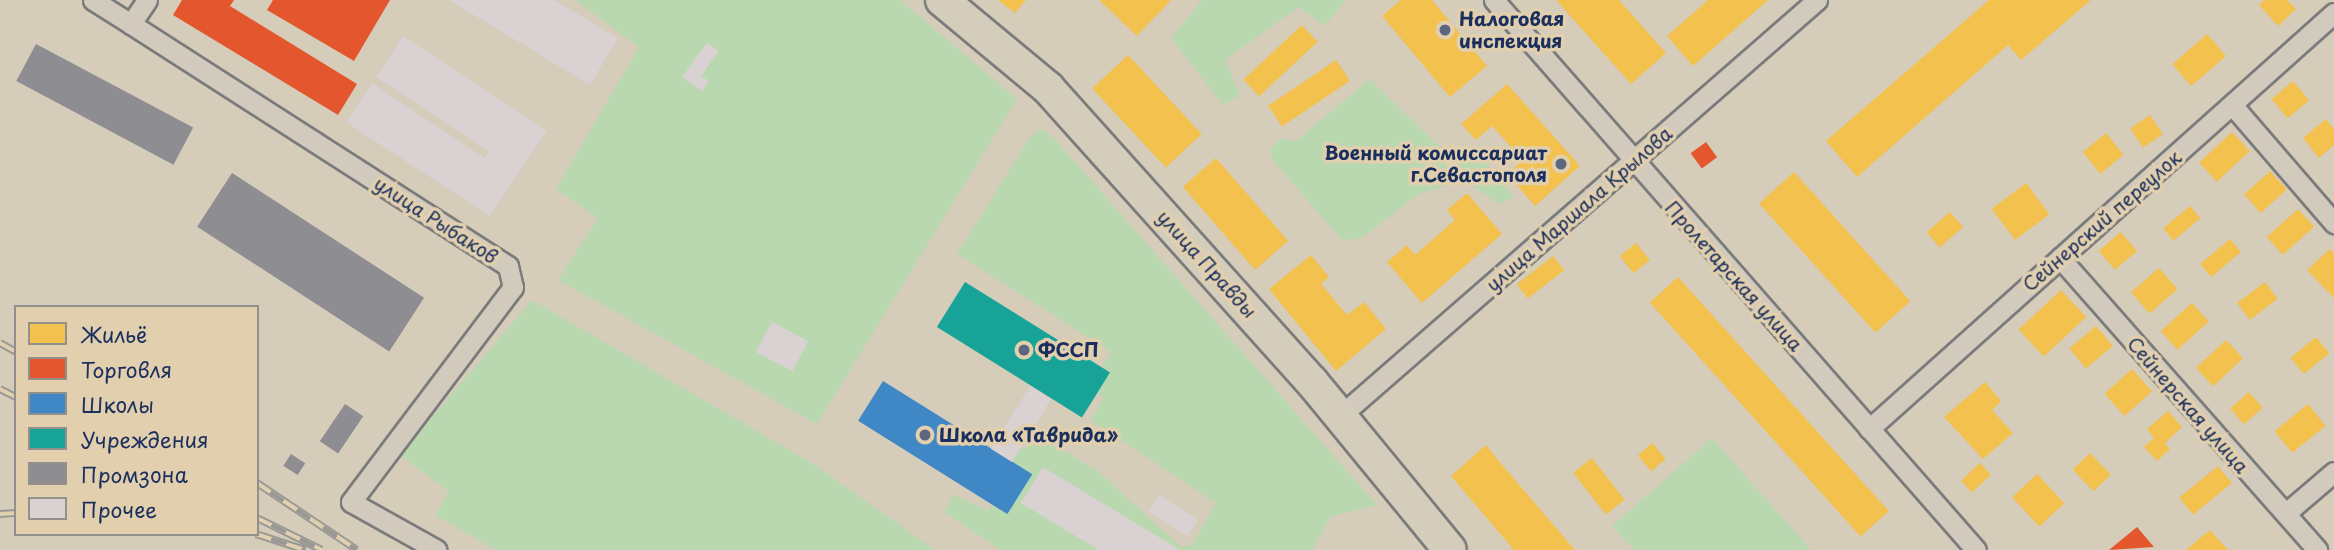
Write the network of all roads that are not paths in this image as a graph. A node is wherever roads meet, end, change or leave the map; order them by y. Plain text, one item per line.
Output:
1 (93, 0) edge
2 (147, 0) edge
3 (942, 0) edge
4 (1494, 0) edge
5 (1817, 0) edge
6 (2334, 13) edge
7 (131, 24) junction
8 (2233, 106) junction
9 (1633, 163) junction
10 (2334, 223) edge
11 (2060, 258) junction
12 (1340, 416) junction
13 (1869, 429) junction
14 (2334, 472) edge
15 (2286, 513) junction
16 (437, 550) edge
17 (1450, 550) edge
18 (1976, 550) edge
19 (2318, 550) edge

1 - 7 street
2 - 7 street
3 - 12 main road, улица Правды
4 - 9 street, Пролетарская улица
5 - 9 street, улица Маршала Крылова
6 - 8 street, Сейнерский переулок
7 - 16 street, улица Рыбаков
8 - 10 street
8 - 11 street, Сейнерский переулок
9 - 12 street, улица Маршала Крылова
9 - 13 street, Пролетарская улица
11 - 13 street, Сейнерский переулок
11 - 15 street, Сейнерская улица
12 - 17 main road, улица Правды
13 - 18 street, Пролетарская улица
14 - 15 street
15 - 19 street, Сейнерская улица

